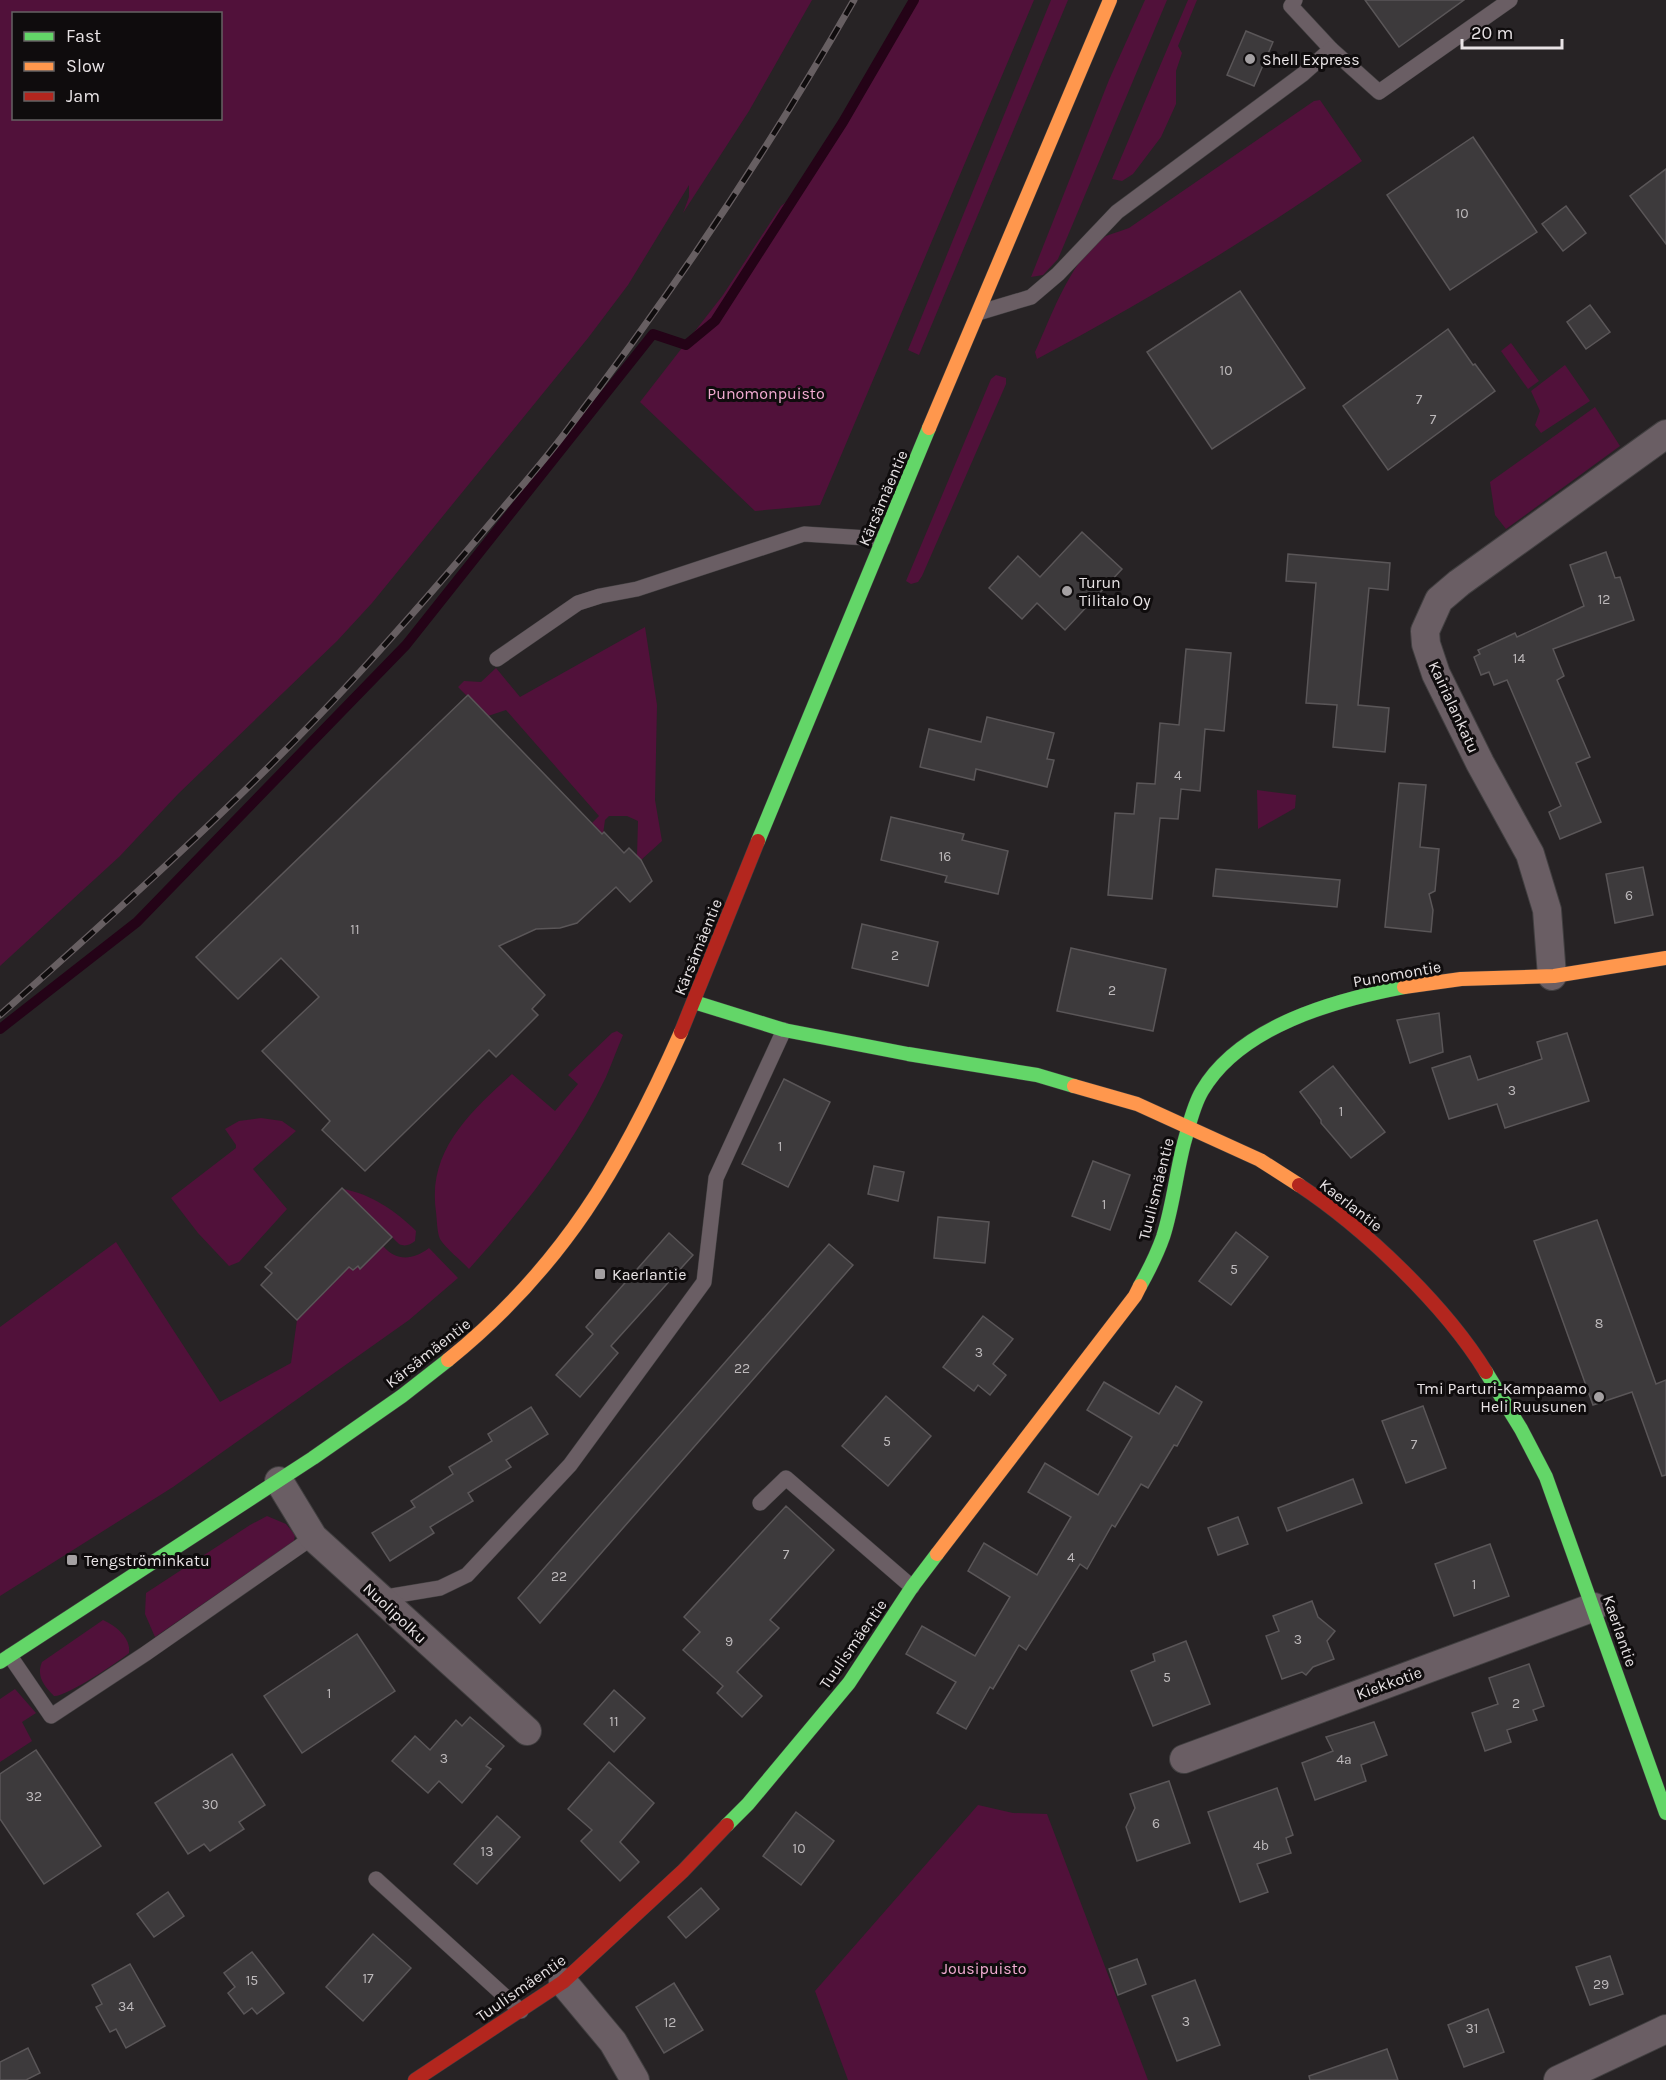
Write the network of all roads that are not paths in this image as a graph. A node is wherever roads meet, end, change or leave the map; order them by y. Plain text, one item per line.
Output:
1 (1110, 0) edge
2 (1295, 0) edge
3 (1510, 0) edge
4 (1331, 50) junction
5 (978, 313) junction
6 (1666, 434) edge
7 (883, 539) junction
8 (497, 659) dead end
9 (1666, 958) edge
10 (1552, 976) junction
11 (694, 1002) junction
12 (784, 1030) junction
13 (1189, 1127) junction
14 (279, 1481) junction
15 (760, 1503) dead end
16 (313, 1537) junction
17 (912, 1587) junction
18 (380, 1598) junction
19 (1594, 1607) junction
20 (5, 1659) edge
21 (527, 1731) dead end
22 (1184, 1759) dead end
23 (1666, 1813) edge
24 (376, 1879) dead end
25 (563, 1982) junction
26 (520, 2011) junction
27 (1666, 2030) edge
28 (415, 2080) edge
29 (635, 2080) edge
30 (1558, 2080) edge

1 - 5 street, Kärsämäentie
2 - 4 lane
3 - 4 lane
4 - 5 lane
5 - 7 street, Kärsämäentie
6 - 10 street, Kairialankatu
7 - 8 lane
7 - 11 street, Kärsämäentie
9 - 10 street, Punomontie
10 - 13 street, Punomontie
11 - 12 street, Kaerlantie
11 - 14 street, Kärsämäentie
12 - 13 street, Kaerlantie
12 - 18 lane
13 - 17 street, Tuulismäentie
13 - 19 street, Kaerlantie
14 - 16 street, Nuolipolku
14 - 20 street, Kärsämäentie
15 - 17 lane
16 - 18 street, Nuolipolku
16 - 20 lane
17 - 25 street, Tuulismäentie
18 - 21 street, Nuolipolku
19 - 22 street, Kiekkotie
19 - 23 street, Kaerlantie
24 - 26 lane
25 - 26 street, Tuulismäentie
25 - 29 street
26 - 28 street, Tuulismäentie
27 - 30 street

